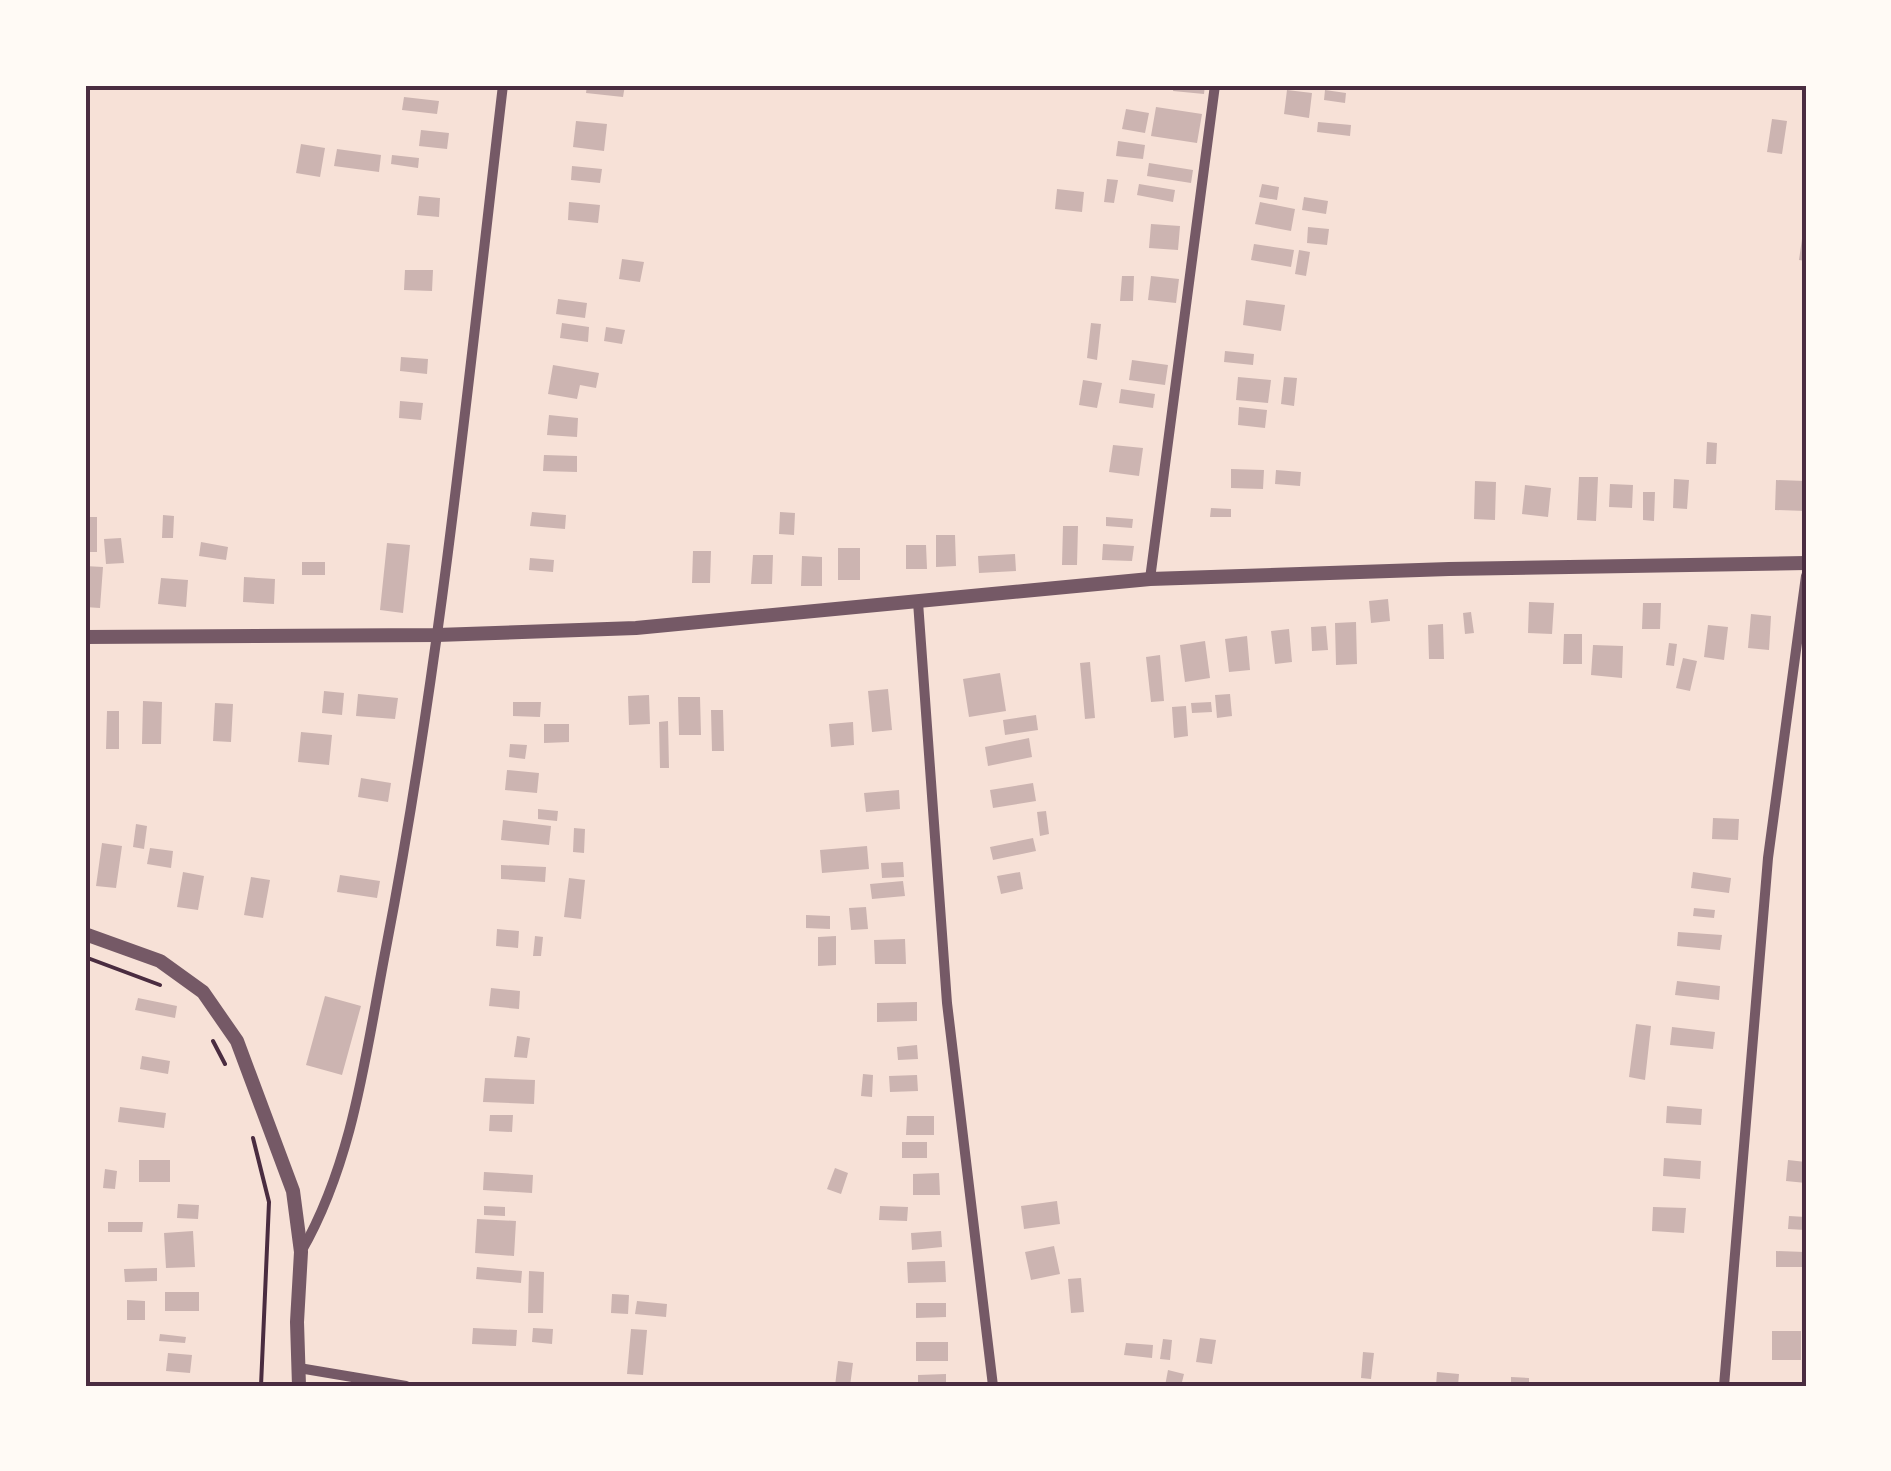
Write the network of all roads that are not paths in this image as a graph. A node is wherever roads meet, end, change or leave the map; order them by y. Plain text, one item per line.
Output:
1 (503, 85) edge
2 (1215, 85) edge
3 (1806, 563) edge
4 (1806, 576) edge
5 (1150, 579) junction
6 (918, 602) junction
7 (437, 635) junction
8 (85, 637) edge
9 (85, 934) edge
10 (300, 1252) junction
11 (299, 1368) junction
12 (299, 1386) edge
13 (406, 1386) edge
14 (994, 1386) edge
15 (1724, 1386) edge

1 - 7 street
2 - 5 street
3 - 5 street
4 - 15 street
5 - 6 street
6 - 7 street
6 - 14 street
7 - 8 street
7 - 10 street
9 - 10 street
10 - 11 street
11 - 12 street
11 - 13 street

